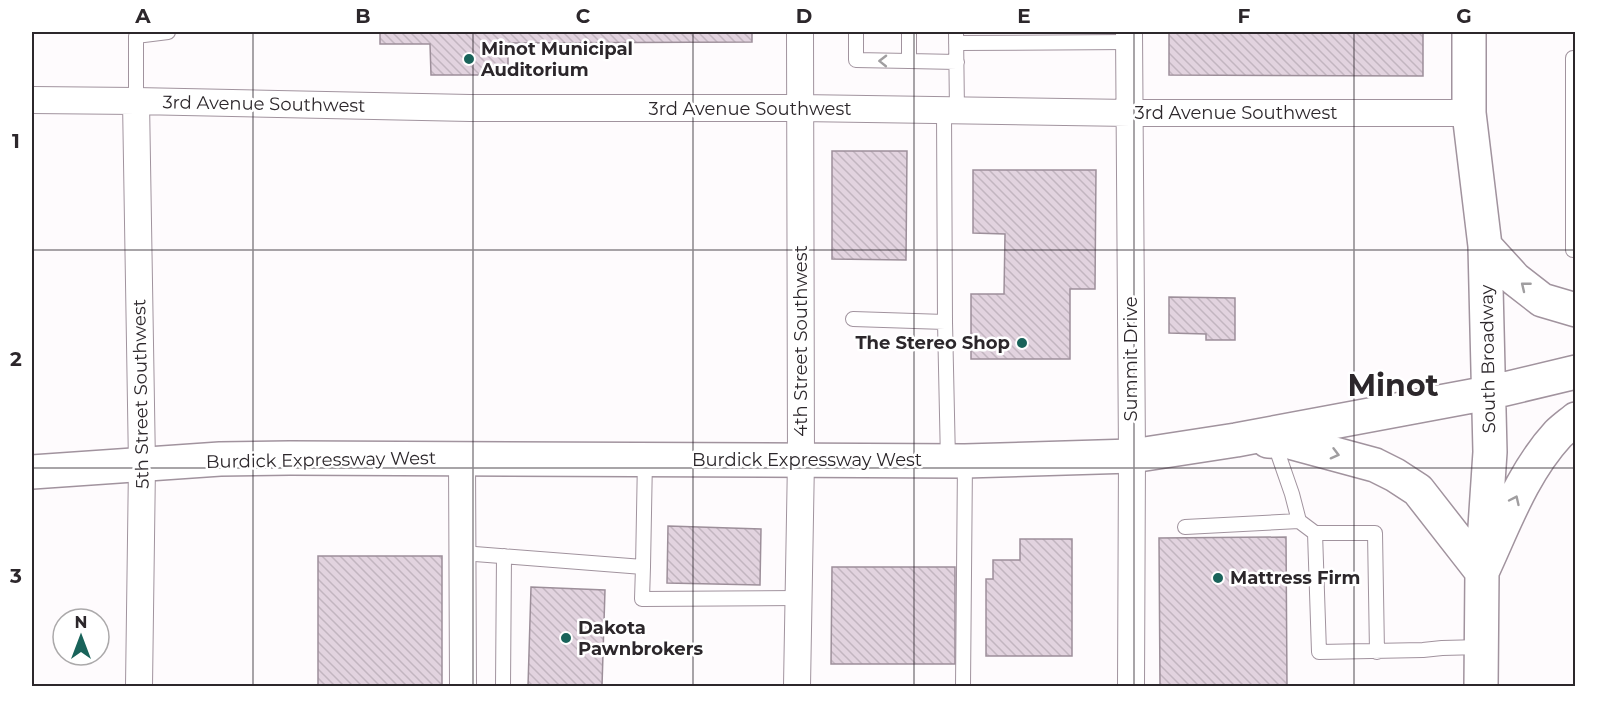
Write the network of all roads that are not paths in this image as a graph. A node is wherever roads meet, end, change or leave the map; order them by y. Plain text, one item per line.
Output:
1 (168, 32) edge
2 (800, 32) edge
3 (856, 32) edge
4 (909, 32) edge
5 (1469, 32) edge
6 (956, 37) edge
7 (1129, 37) edge
8 (1575, 58) edge
9 (909, 61) junction
10 (957, 62) junction
11 (32, 100) edge
12 (136, 100) junction
13 (1574, 105) edge
14 (800, 108) junction
15 (951, 111) junction
16 (1130, 113) junction
17 (1469, 113) junction
18 (1485, 246) junction
19 (1573, 250) dead end
20 (1575, 310) edge
21 (853, 319) dead end
22 (945, 322) junction
23 (1575, 372) edge
24 (1488, 393) junction
25 (1575, 419) edge
26 (1236, 440) junction
27 (1274, 442) junction
28 (1132, 456) junction
29 (462, 458) junction
30 (645, 459) junction
31 (801, 460) junction
32 (957, 461) junction
33 (142, 465) junction
34 (32, 472) edge
35 (1299, 521) junction
36 (1185, 527) dead end
37 (1315, 533) junction
38 (462, 553) junction
39 (504, 556) junction
40 (643, 567) junction
41 (1482, 572) junction
42 (799, 598) junction
43 (1481, 647) junction
44 (1377, 652) junction
45 (140, 687) edge
46 (463, 687) edge
47 (503, 687) edge
48 (797, 687) edge
49 (963, 687) edge
50 (1131, 687) edge
51 (1481, 687) edge

1 - 12 lane
2 - 14 street, 4th Street Southwest
9 -> 3 lane
4 - 9 lane
5 - 17 main road, South Broadway
6 - 7 lane
6 - 10 lane
7 - 16 street, Summit Drive
8 - 13 lane
9 - 10 lane
10 - 15 lane
11 - 12 street, 3rd Avenue Southwest
12 - 14 street, 3rd Avenue Southwest
12 - 33 street, 5th Street Southwest
13 - 19 lane
14 - 15 street, 3rd Avenue Southwest
14 - 31 street, 4th Street Southwest
15 - 16 street, 3rd Avenue Southwest
15 - 22 lane
16 - 17 street, 3rd Avenue Southwest
16 - 28 street, Summit Drive
17 - 18 main road, South Broadway
20 -> 18 main road
18 - 24 main road, South Broadway
21 - 22 lane
22 - 32 lane
23 - 24 main road, Burdick Expressway West
24 - 26 main road, Burdick Expressway West
24 - 41 main road, South Broadway
41 -> 25 main road
26 - 27 main road
26 - 28 main road, Burdick Expressway West
27 - 35 lane
27 -> 41 main road
28 - 32 main road, Burdick Expressway West
28 - 50 street, Summit Drive
29 - 30 main road, Burdick Expressway West
29 - 33 main road, Burdick Expressway West
29 - 38 street
30 - 31 main road, Burdick Expressway West
30 - 40 lane
31 - 32 main road, Burdick Expressway West
31 - 42 street, 4th Street Southwest
32 - 49 lane
33 - 34 main road, Burdick Expressway West
33 - 45 street, 5th Street Southwest
35 - 36 lane
35 - 37 lane
37 - 44 lane
37 - 44 lane
38 - 39 lane
38 - 46 street
39 - 40 lane
39 - 47 lane
40 - 42 lane
41 - 43 main road, South Broadway
42 - 48 street, 4th Street Southwest
43 - 44 lane
43 - 51 main road, South Broadway

